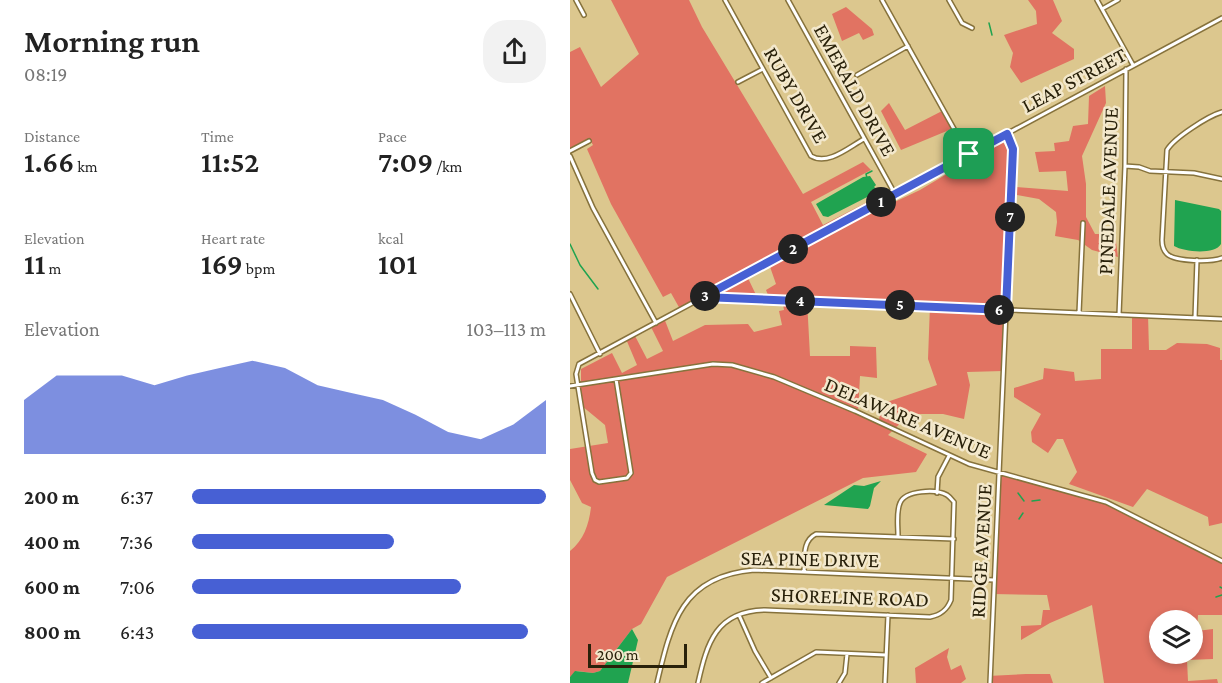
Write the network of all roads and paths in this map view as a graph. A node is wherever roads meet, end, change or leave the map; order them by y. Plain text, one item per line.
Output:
1 (576, 0) edge
2 (725, 0) edge
3 (788, 0) edge
4 (882, 0) edge
5 (949, 0) edge
6 (1097, 0) edge
7 (1118, 0) edge
8 (1102, 9) junction
9 (584, 15) dead end
10 (1222, 18) edge
11 (972, 28) dead end
12 (908, 46) junction
13 (1134, 65) junction
14 (763, 69) junction
15 (1126, 69) junction
16 (857, 75) dead end
17 (738, 82) dead end
18 (1222, 112) edge
19 (1007, 134) junction
20 (864, 139) junction
21 (589, 141) dead end
22 (570, 154) edge
23 (969, 154) junction
24 (1125, 166) junction
25 (1165, 171) junction
26 (1222, 178) edge
27 (895, 194) junction
28 (1083, 223) dead end
29 (1222, 258) edge
30 (1197, 260) junction
31 (570, 294) edge
32 (703, 297) junction
33 (1006, 310) junction
34 (1079, 313) junction
35 (1119, 315) junction
36 (1195, 318) junction
37 (1222, 319) edge
38 (656, 323) junction
39 (600, 354) junction
40 (616, 379) junction
41 (578, 385) junction
42 (570, 386) edge
43 (949, 456) junction
44 (999, 472) junction
45 (937, 493) junction
46 (898, 536) junction
47 (954, 539) junction
48 (1222, 561) edge
49 (804, 572) junction
50 (953, 578) junction
51 (994, 580) junction
52 (739, 615) junction
53 (888, 615) junction
54 (846, 654) junction
55 (886, 655) junction
56 (771, 678) junction
57 (657, 683) edge
58 (698, 683) edge
59 (762, 683) edge
60 (838, 683) edge
61 (885, 683) edge
62 (990, 683) edge

1 - 9 street
2 - 14 street, RUBY DRIVE
3 - 20 street, EMERALD DRIVE
4 - 12 street
5 - 11 street
6 - 8 street
7 - 8 street
8 - 13 street
10 - 13 street, LEAP STREET
12 - 16 street
12 - 23 street
13 - 15 street, LEAP STREET
14 - 17 street
14 - 20 street, RUBY DRIVE
15 - 19 street, LEAP STREET
15 - 24 street, PINEDALE AVENUE
18 - 25 street
19 - 23 street, LEAP STREET
19 - 33 street, RIDGE AVENUE
20 - 27 street, EMERALD DRIVE
21 - 22 street
22 - 38 street
23 - 27 street, LEAP STREET
24 - 25 street
24 - 35 street, PINEDALE AVENUE
25 - 26 street
25 - 30 street
27 - 32 street, LEAP STREET
28 - 34 street
29 - 30 street
30 - 36 street
31 - 39 street
32 - 33 street
32 - 38 street, LEAP STREET
33 - 34 street
33 - 44 street, RIDGE AVENUE
34 - 35 street
35 - 36 street
36 - 37 street
38 - 39 street, LEAP STREET
39 - 41 street, LEAP STREET
40 - 41 street, DELAWARE AVENUE
40 - 41 street
40 - 43 street, DELAWARE AVENUE
41 - 42 street, DELAWARE AVENUE
43 - 44 street, DELAWARE AVENUE
43 - 45 street
44 - 48 street, DELAWARE AVENUE
44 - 51 street, RIDGE AVENUE
45 - 46 street
45 - 47 street, SHORELINE ROAD
46 - 47 street
46 - 49 street
47 - 50 street, SHORELINE ROAD
49 - 50 street, SEA PINE DRIVE
49 - 57 street, SEA PINE DRIVE
50 - 51 street, SEA PINE DRIVE
50 - 53 street, SHORELINE ROAD
51 - 62 street, RIDGE AVENUE
52 - 53 street, SHORELINE ROAD
52 - 56 street
52 - 58 street, SHORELINE ROAD
53 - 55 street
54 - 55 street
54 - 56 street
54 - 60 street
55 - 61 street
56 - 59 street

